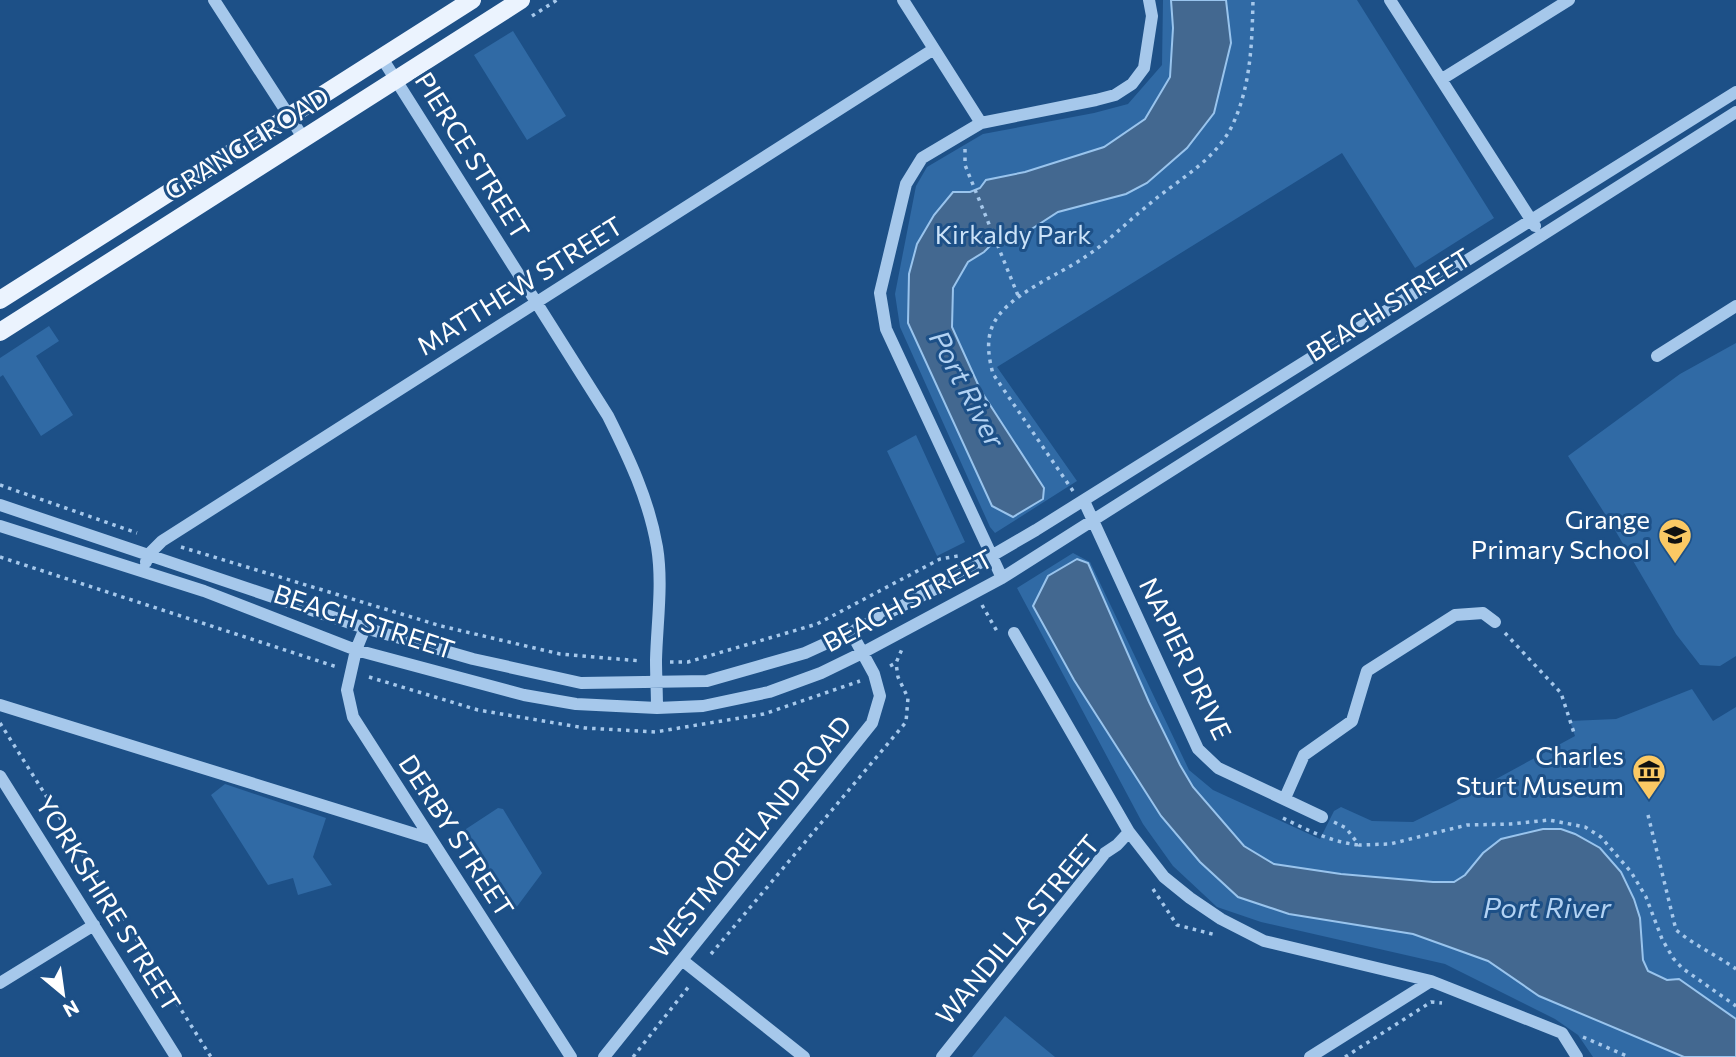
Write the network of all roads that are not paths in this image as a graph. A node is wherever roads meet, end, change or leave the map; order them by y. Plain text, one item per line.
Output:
1 (214, 0) edge
2 (472, 0) edge
3 (521, 0) edge
4 (903, 0) edge
5 (1149, 0) edge
6 (1390, 0) edge
7 (1569, 0) edge
8 (933, 49) junction
9 (382, 58) junction
10 (397, 79) junction
11 (1441, 79) junction
12 (1736, 92) edge
13 (1736, 112) edge
14 (289, 117) junction
15 (981, 123) junction
16 (304, 139) junction
17 (1531, 220) junction
18 (1541, 236) junction
19 (0, 300) edge
20 (537, 301) junction
21 (1736, 306) edge
22 (0, 332) edge
23 (1657, 356) dead end
24 (1084, 501) junction
25 (0, 505) edge
26 (1094, 520) junction
27 (0, 526) edge
28 (148, 555) junction
29 (990, 556) junction
30 (144, 572) junction
31 (1002, 578) junction
32 (1495, 622) road end
33 (365, 628) junction
34 (851, 632) junction
35 (1014, 633) dead end
36 (356, 650) junction
37 (862, 653) junction
38 (657, 682) junction
39 (0, 705) edge
40 (657, 708) junction
41 (0, 776) edge
42 (1284, 798) junction
43 (1322, 817) road end
44 (1129, 832) junction
45 (431, 839) junction
46 (94, 925) junction
47 (682, 960) junction
48 (1431, 981) junction
49 (0, 983) edge
50 (177, 1057) edge
51 (571, 1057) edge
52 (604, 1057) edge
53 (804, 1057) edge
54 (942, 1057) edge
55 (1310, 1057) edge
56 (1577, 1057) edge

1 - 14 street
2 - 9 main road, GRANGE ROAD
3 - 10 main road, GRANGE ROAD
4 - 8 street
5 - 15 street
6 - 11 street
7 - 11 street
8 - 15 street
8 - 20 street, MATTHEW STREET
9 - 10 street, PIERCE STREET
9 - 14 main road, GRANGE ROAD
10 - 16 main road, GRANGE ROAD
10 - 20 street, PIERCE STREET
11 - 17 street
12 - 17 street, BEACH STREET
13 - 18 street, BEACH STREET
14 - 16 street
14 - 19 main road, GRANGE ROAD
15 - 29 street
16 - 22 main road, GRANGE ROAD
17 - 18 street
17 - 24 street, BEACH STREET
18 - 26 street, BEACH STREET
20 - 28 street, MATTHEW STREET
20 - 38 street, PIERCE STREET
21 - 23 street
24 - 26 street, NAPIER DRIVE
24 - 29 street, BEACH STREET
25 - 28 street, BEACH STREET
26 - 31 street, BEACH STREET
26 - 42 street, NAPIER DRIVE
27 - 30 street, BEACH STREET
28 - 30 street
28 - 33 street, BEACH STREET
29 - 31 street
29 - 34 street, BEACH STREET
30 - 36 street, BEACH STREET
31 - 37 street, BEACH STREET
32 - 42 street
33 - 36 street, DERBY STREET
33 - 38 street, BEACH STREET
34 - 37 street, WESTMORELAND ROAD
34 - 38 street, BEACH STREET
35 - 44 street
36 - 40 street, BEACH STREET
36 - 45 street, DERBY STREET
37 - 40 street, BEACH STREET
37 - 47 street, WESTMORELAND ROAD
38 - 40 street, PIERCE STREET
39 - 45 street
41 - 46 street, YORKSHIRE STREET
42 - 43 street, NAPIER DRIVE
44 - 48 street
44 - 54 street, WANDILLA STREET
45 - 51 street, DERBY STREET
46 - 49 street
46 - 50 street, YORKSHIRE STREET
47 - 52 street, WESTMORELAND ROAD
47 - 53 street
48 - 55 street
48 - 56 street

